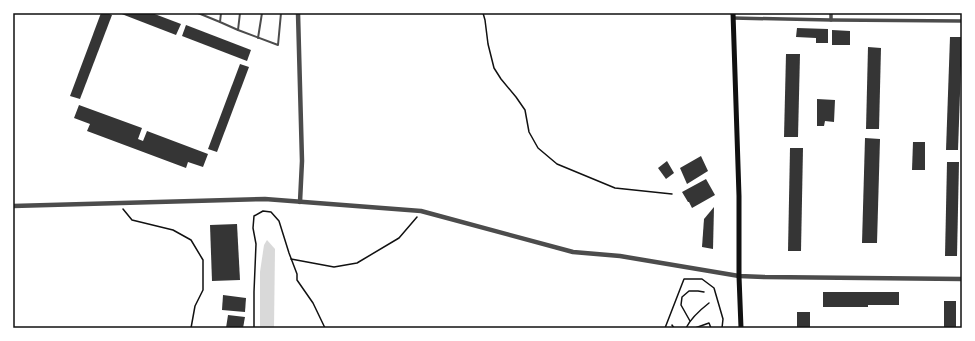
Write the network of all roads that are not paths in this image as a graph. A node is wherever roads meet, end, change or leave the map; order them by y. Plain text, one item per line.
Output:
1 (198, 13) edge
2 (221, 13) edge
3 (240, 13) edge
4 (262, 13) edge
5 (281, 13) edge
6 (298, 13) edge
7 (831, 13) edge
8 (733, 15) edge
9 (831, 20) junction
10 (962, 21) edge
11 (220, 22) junction
12 (238, 30) junction
13 (258, 38) junction
14 (300, 202) junction
15 (13, 206) edge
16 (739, 276) junction
17 (962, 279) edge
18 (740, 328) edge

1 - 11 lane
2 - 11 lane
3 - 12 lane
4 - 13 lane
5 - 13 lane
6 - 14 street
7 - 9 street
8 - 9 street
8 - 16 main road
9 - 10 street
11 - 12 lane
12 - 13 lane
14 - 15 street
14 - 16 street
16 - 17 street
16 - 18 main road

